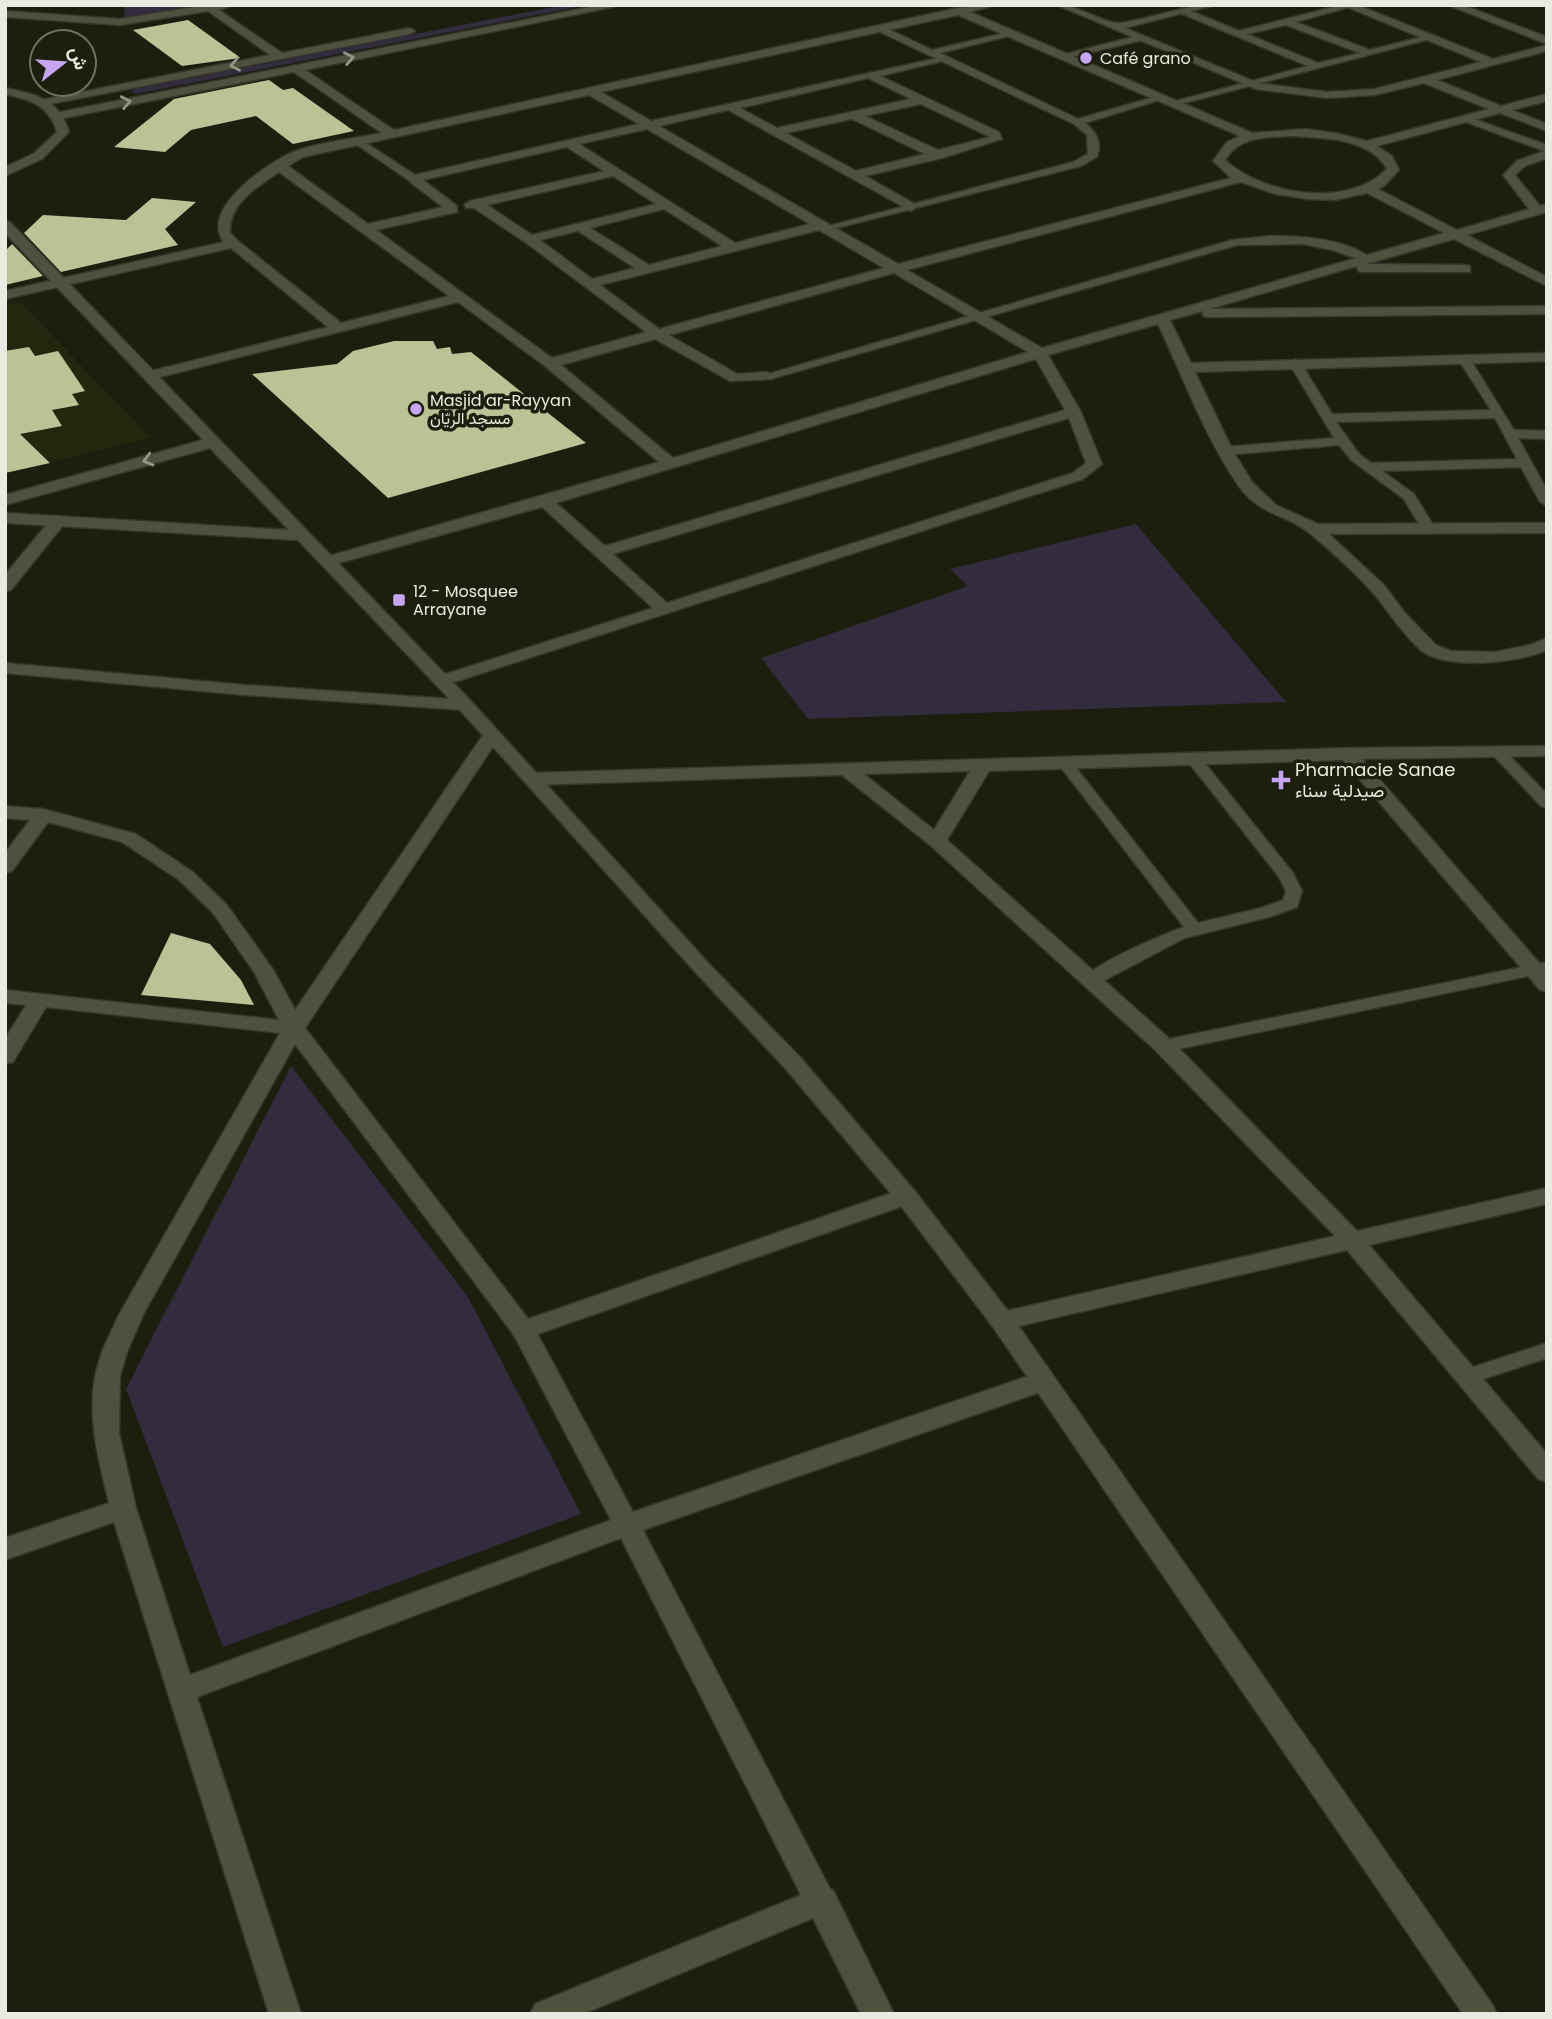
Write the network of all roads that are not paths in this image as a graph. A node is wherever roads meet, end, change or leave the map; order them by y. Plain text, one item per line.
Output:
1 (228, 5) edge
2 (617, 5) edge
3 (947, 5) edge
4 (990, 5) edge
5 (1062, 5) edge
6 (1210, 5) edge
7 (1452, 5) edge
8 (1348, 6) edge
9 (210, 8) junction
10 (1183, 11) junction
11 (960, 12) junction
12 (5, 14) edge
13 (1286, 22) junction
14 (1114, 27) junction
15 (424, 28) dead end
16 (881, 29) junction
17 (1010, 33) junction
18 (1238, 34) junction
19 (1140, 38) junction
20 (1429, 38) junction
21 (1547, 41) edge
22 (1547, 48) edge
23 (1369, 53) junction
24 (937, 55) junction
25 (279, 56) junction
26 (1063, 56) junction
27 (1489, 61) junction
28 (1315, 66) junction
29 (295, 68) junction
30 (870, 75) junction
31 (1424, 79) junction
32 (1248, 83) junction
33 (591, 91) junction
34 (5, 92) edge
35 (1547, 97) edge
36 (923, 100) junction
37 (1167, 101) junction
38 (45, 102) junction
39 (730, 107) junction
40 (1501, 109) junction
41 (59, 115) junction
42 (853, 115) junction
43 (1466, 119) junction
44 (1077, 122) junction
45 (649, 125) junction
46 (1547, 128) edge
47 (776, 132) junction
48 (390, 134) junction
49 (1252, 137) junction
50 (358, 140) junction
51 (569, 143) junction
52 (1366, 145) junction
53 (1547, 152) edge
54 (938, 155) junction
55 (279, 166) junction
56 (5, 172) edge
57 (615, 172) junction
58 (856, 175) junction
59 (414, 179) junction
60 (1240, 179) junction
61 (1369, 189) junction
62 (477, 204) junction
63 (667, 205) junction
64 (911, 207) junction
65 (453, 209) junction
66 (1542, 210) edge
67 (5, 225) edge
68 (580, 227) junction
69 (826, 227) junction
70 (364, 229) junction
71 (1460, 234) junction
72 (530, 239) junction
73 (233, 244) junction
74 (732, 247) junction
75 (1366, 260) junction
76 (1336, 268) junction
77 (895, 269) junction
78 (1465, 269) dead end
79 (648, 270) junction
80 (1547, 282) edge
81 (58, 283) junction
82 (591, 284) junction
83 (5, 295) edge
84 (459, 298) junction
85 (1547, 310) edge
86 (1182, 313) junction
87 (977, 315) junction
88 (1162, 318) junction
89 (337, 327) junction
90 (656, 333) junction
91 (1040, 353) junction
92 (1547, 356) edge
93 (1464, 359) junction
94 (550, 363) junction
95 (1295, 363) junction
96 (1184, 368) junction
97 (148, 376) junction
98 (767, 376) joint
99 (1074, 412) junction
100 (1499, 414) junction
101 (1329, 418) junction
102 (1510, 435) junction
103 (1547, 436) edge
104 (1342, 441) junction
105 (214, 442) junction
106 (1225, 451) junction
107 (670, 463) junction
108 (1526, 463) junction
109 (1371, 467) junction
110 (5, 500) edge
111 (545, 501) junction
112 (1547, 502) edge
113 (5, 518) edge
114 (58, 521) junction
115 (1427, 528) junction
116 (1547, 528) edge
117 (1315, 529) junction
118 (304, 536) junction
119 (603, 552) junction
120 (328, 561) junction
121 (5, 586) edge
122 (663, 608) junction
123 (1547, 643) edge
124 (5, 668) edge
125 (442, 681) junction
126 (465, 705) junction
127 (491, 736) junction
128 (1547, 751) edge
129 (1498, 752) junction
130 (1348, 754) junction
131 (1194, 759) junction
132 (1065, 763) junction
133 (982, 766) junction
134 (848, 771) junction
135 (532, 779) junction
136 (1547, 803) edge
137 (5, 811) edge
138 (43, 815) junction
139 (937, 841) junction
140 (5, 867) edge
141 (1194, 929) junction
142 (1543, 974) edge
143 (1091, 980) junction
144 (5, 996) edge
145 (40, 999) junction
146 (294, 1028) junction
147 (1164, 1046) junction
148 (5, 1057) edge
149 (906, 1196) junction
150 (1547, 1196) edge
151 (1353, 1241) junction
152 (1002, 1321) junction
153 (523, 1330) junction
154 (1547, 1350) edge
155 (1465, 1377) junction
156 (1044, 1381) junction
157 (1547, 1472) edge
158 (123, 1508) junction
159 (627, 1525) junction
160 (5, 1549) edge
161 (183, 1690) junction
162 (822, 1900) junction
163 (285, 2014) edge
164 (546, 2014) edge
165 (878, 2014) edge
166 (1481, 2014) edge

1 - 9 street
29 -> 2 street
3 - 11 street
4 - 11 street
5 - 14 street
6 - 10 street
7 - 21 street
8 - 13 lane
8 - 20 street
9 - 12 street
9 - 25 street
10 - 14 street
10 - 18 lane
11 - 16 street
11 - 17 street
13 - 18 lane
13 - 23 lane
14 - 19 street
15 - 25 street
16 - 24 lane
16 - 33 street
17 - 24 lane
17 - 26 street
18 - 28 lane
19 - 26 lane
19 - 32 street
20 - 23 lane
20 - 27 street
22 - 27 street
23 - 28 lane
24 - 30 street
24 - 44 lane
25 -> 38 street
26 - 37 street
27 - 31 street
28 - 32 lane
41 -> 29 street
29 - 48 street
30 - 36 street
30 - 39 street
31 - 32 street
31 - 40 street
32 - 37 lane
33 - 45 street
33 - 48 street
34 - 38 street
35 - 40 street
36 - 42 street
36 - 54 street
37 - 44 lane
37 - 49 street
38 - 41 street
39 - 45 street
39 - 47 street
40 - 43 street
40 - 46 street
41 - 56 street
42 - 47 street
42 - 54 street
43 - 52 street
43 - 53 lane
44 - 64 lane
45 - 51 street
45 - 69 street
47 - 58 street
48 - 50 street
49 - 52 street
49 - 60 street
50 - 55 street
50 - 59 lane
51 - 57 street
51 - 59 street
52 - 61 street
53 - 66 street
54 - 58 street
55 - 70 street
55 - 73 street
57 - 62 street
57 - 63 street
58 - 64 street
59 - 65 street
60 - 61 street
60 - 77 street
61 - 71 street
62 - 65 street
62 - 72 street
63 - 68 street
63 - 74 street
64 - 69 lane
65 - 70 street
66 - 71 street
67 - 81 street
68 - 72 street
68 - 79 street
69 - 74 street
69 - 77 street
70 - 84 street
71 - 75 street
71 - 80 street
72 - 82 street
73 - 81 street
73 - 89 street
74 - 79 street
75 - 76 street
75 - 87 lane
76 - 78 street
76 - 86 street
77 - 87 street
77 - 90 street
79 - 82 street
81 - 83 street
81 - 97 street
82 - 90 street
84 - 89 street
84 - 94 street
85 - 86 street
86 - 88 street
87 - 91 street
87 - 98 lane
88 - 91 street
88 - 96 street
89 - 97 street
90 - 94 street
90 - 98 street
91 - 99 street
91 - 107 street
92 - 93 street
93 - 95 street
93 - 100 lane
94 - 107 street
95 - 96 street
95 - 101 lane
96 - 106 street
97 - 105 street
99 - 119 street
99 - 122 street
100 - 101 lane
100 - 102 lane
101 - 104 lane
102 - 103 lane
102 - 108 lane
104 - 106 lane
104 - 109 lane
105 -> 110 street
105 - 118 street
106 - 117 street
107 - 111 street
108 - 109 lane
108 - 112 lane
109 - 115 lane
111 - 119 street
111 - 120 street
113 - 114 street
114 - 118 street
114 - 121 street
115 - 116 street
115 - 117 street
117 - 123 street
118 - 120 street
119 - 122 street
120 - 125 street
122 - 125 street
124 - 126 street
125 - 126 street
126 - 127 street
127 - 135 street
127 - 146 street
128 - 129 street
129 - 130 street
129 - 136 lane
130 - 131 street
130 - 142 street
131 - 132 street
131 - 141 lane
132 - 133 street
132 - 141 lane
133 - 134 street
133 - 139 street
134 - 135 street
134 - 139 street
135 - 149 street
137 - 138 street
138 - 140 street
138 - 146 street
139 - 143 street
141 - 143 lane
142 - 147 lane
143 - 147 street
144 - 145 street
145 - 146 street
145 - 148 street
146 - 153 street
146 - 158 street
147 - 151 street
149 - 152 street
149 - 153 street
150 - 151 street
151 - 152 street
151 - 155 street
152 - 156 street
153 - 159 street
154 - 155 lane
155 - 157 street
156 - 159 street
156 - 166 street
158 - 160 street
158 - 161 street
159 - 161 street
159 - 162 street
161 - 163 street
162 - 164 street
162 - 165 street

